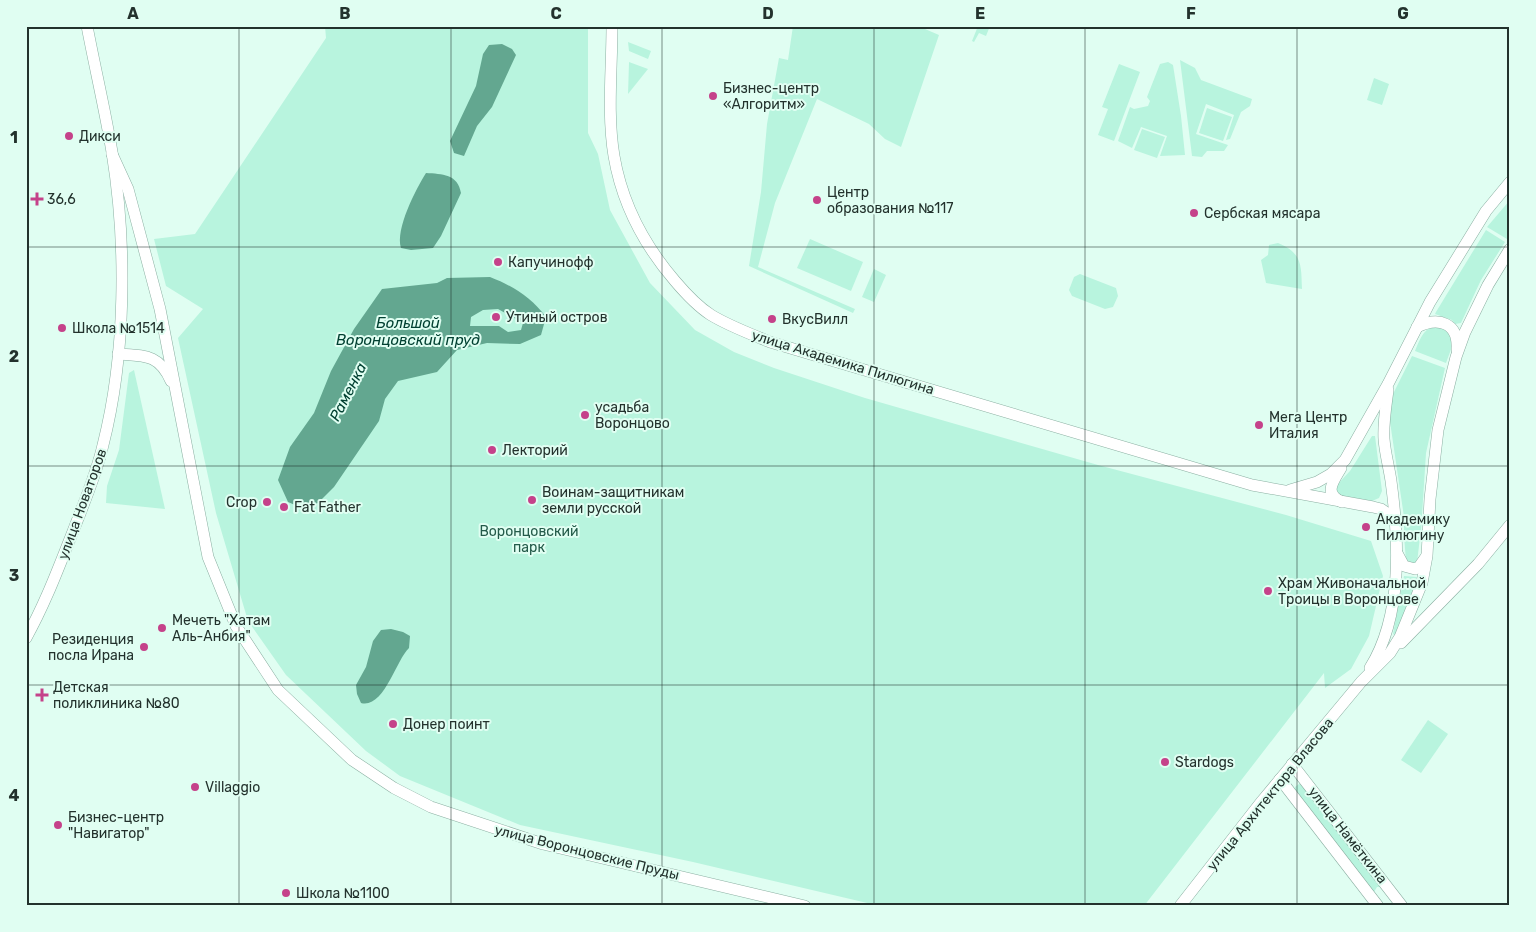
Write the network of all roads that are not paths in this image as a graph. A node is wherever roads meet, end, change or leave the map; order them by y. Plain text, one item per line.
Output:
1 (87, 26) edge
2 (612, 26) edge
3 (112, 154) junction
4 (1510, 182) edge
5 (128, 189) joint
6 (1510, 249) edge
7 (1417, 327) junction
8 (118, 354) junction
9 (1456, 357) junction
10 (1388, 384) junction
11 (175, 392) junction
12 (1346, 460) junction
13 (1285, 492) junction
14 (1345, 503) junction
15 (1394, 518) junction
16 (1510, 525) edge
17 (1397, 552) junction
18 (1427, 556) junction
19 (1417, 596) junction
20 (1436, 607) junction
21 (26, 638) edge
22 (1390, 653) junction
23 (1361, 682) junction
24 (1292, 764) junction
25 (1280, 779) junction
26 (1399, 902) edge
27 (806, 906) edge
28 (1180, 906) edge
29 (1379, 906) edge

1 - 3 street, улица Новаторов
2 - 13 street, улица Академика Пилюгина
3 - 5 street, улица Новаторов
3 - 8 street, улица Новаторов
4 - 7 street, улица Академика Пилюгина
5 - 11 street, улица Воронцовские Пруды
6 - 9 street
7 - 9 street
7 - 10 street, улица Академика Пилюгина
8 - 11 street, улица Воронцовские Пруды
8 - 21 street, улица Новаторов
9 - 18 street
10 - 12 street, улица Академика Пилюгина
10 - 15 street, улица Академика Пилюгина
11 - 27 street, улица Воронцовские Пруды
12 - 13 street, улица Академика Пилюгина
12 - 14 street
13 - 14 street, улица Академика Пилюгина
14 - 15 street, улица Академика Пилюгина
15 - 17 street, улица Академика Пилюгина
16 - 20 street
17 - 18 street
17 - 23 street, улица Академика Пилюгина
18 - 19 street
19 - 20 street
19 - 22 street
20 - 22 street
22 - 23 street
23 - 24 street, улица Архитектора Власова
24 - 25 street, улица Архитектора Власова
24 - 26 street, улица Намёткина
25 - 28 street, улица Архитектора Власова
25 - 29 street, улица Намёткина
26 - 29 street

